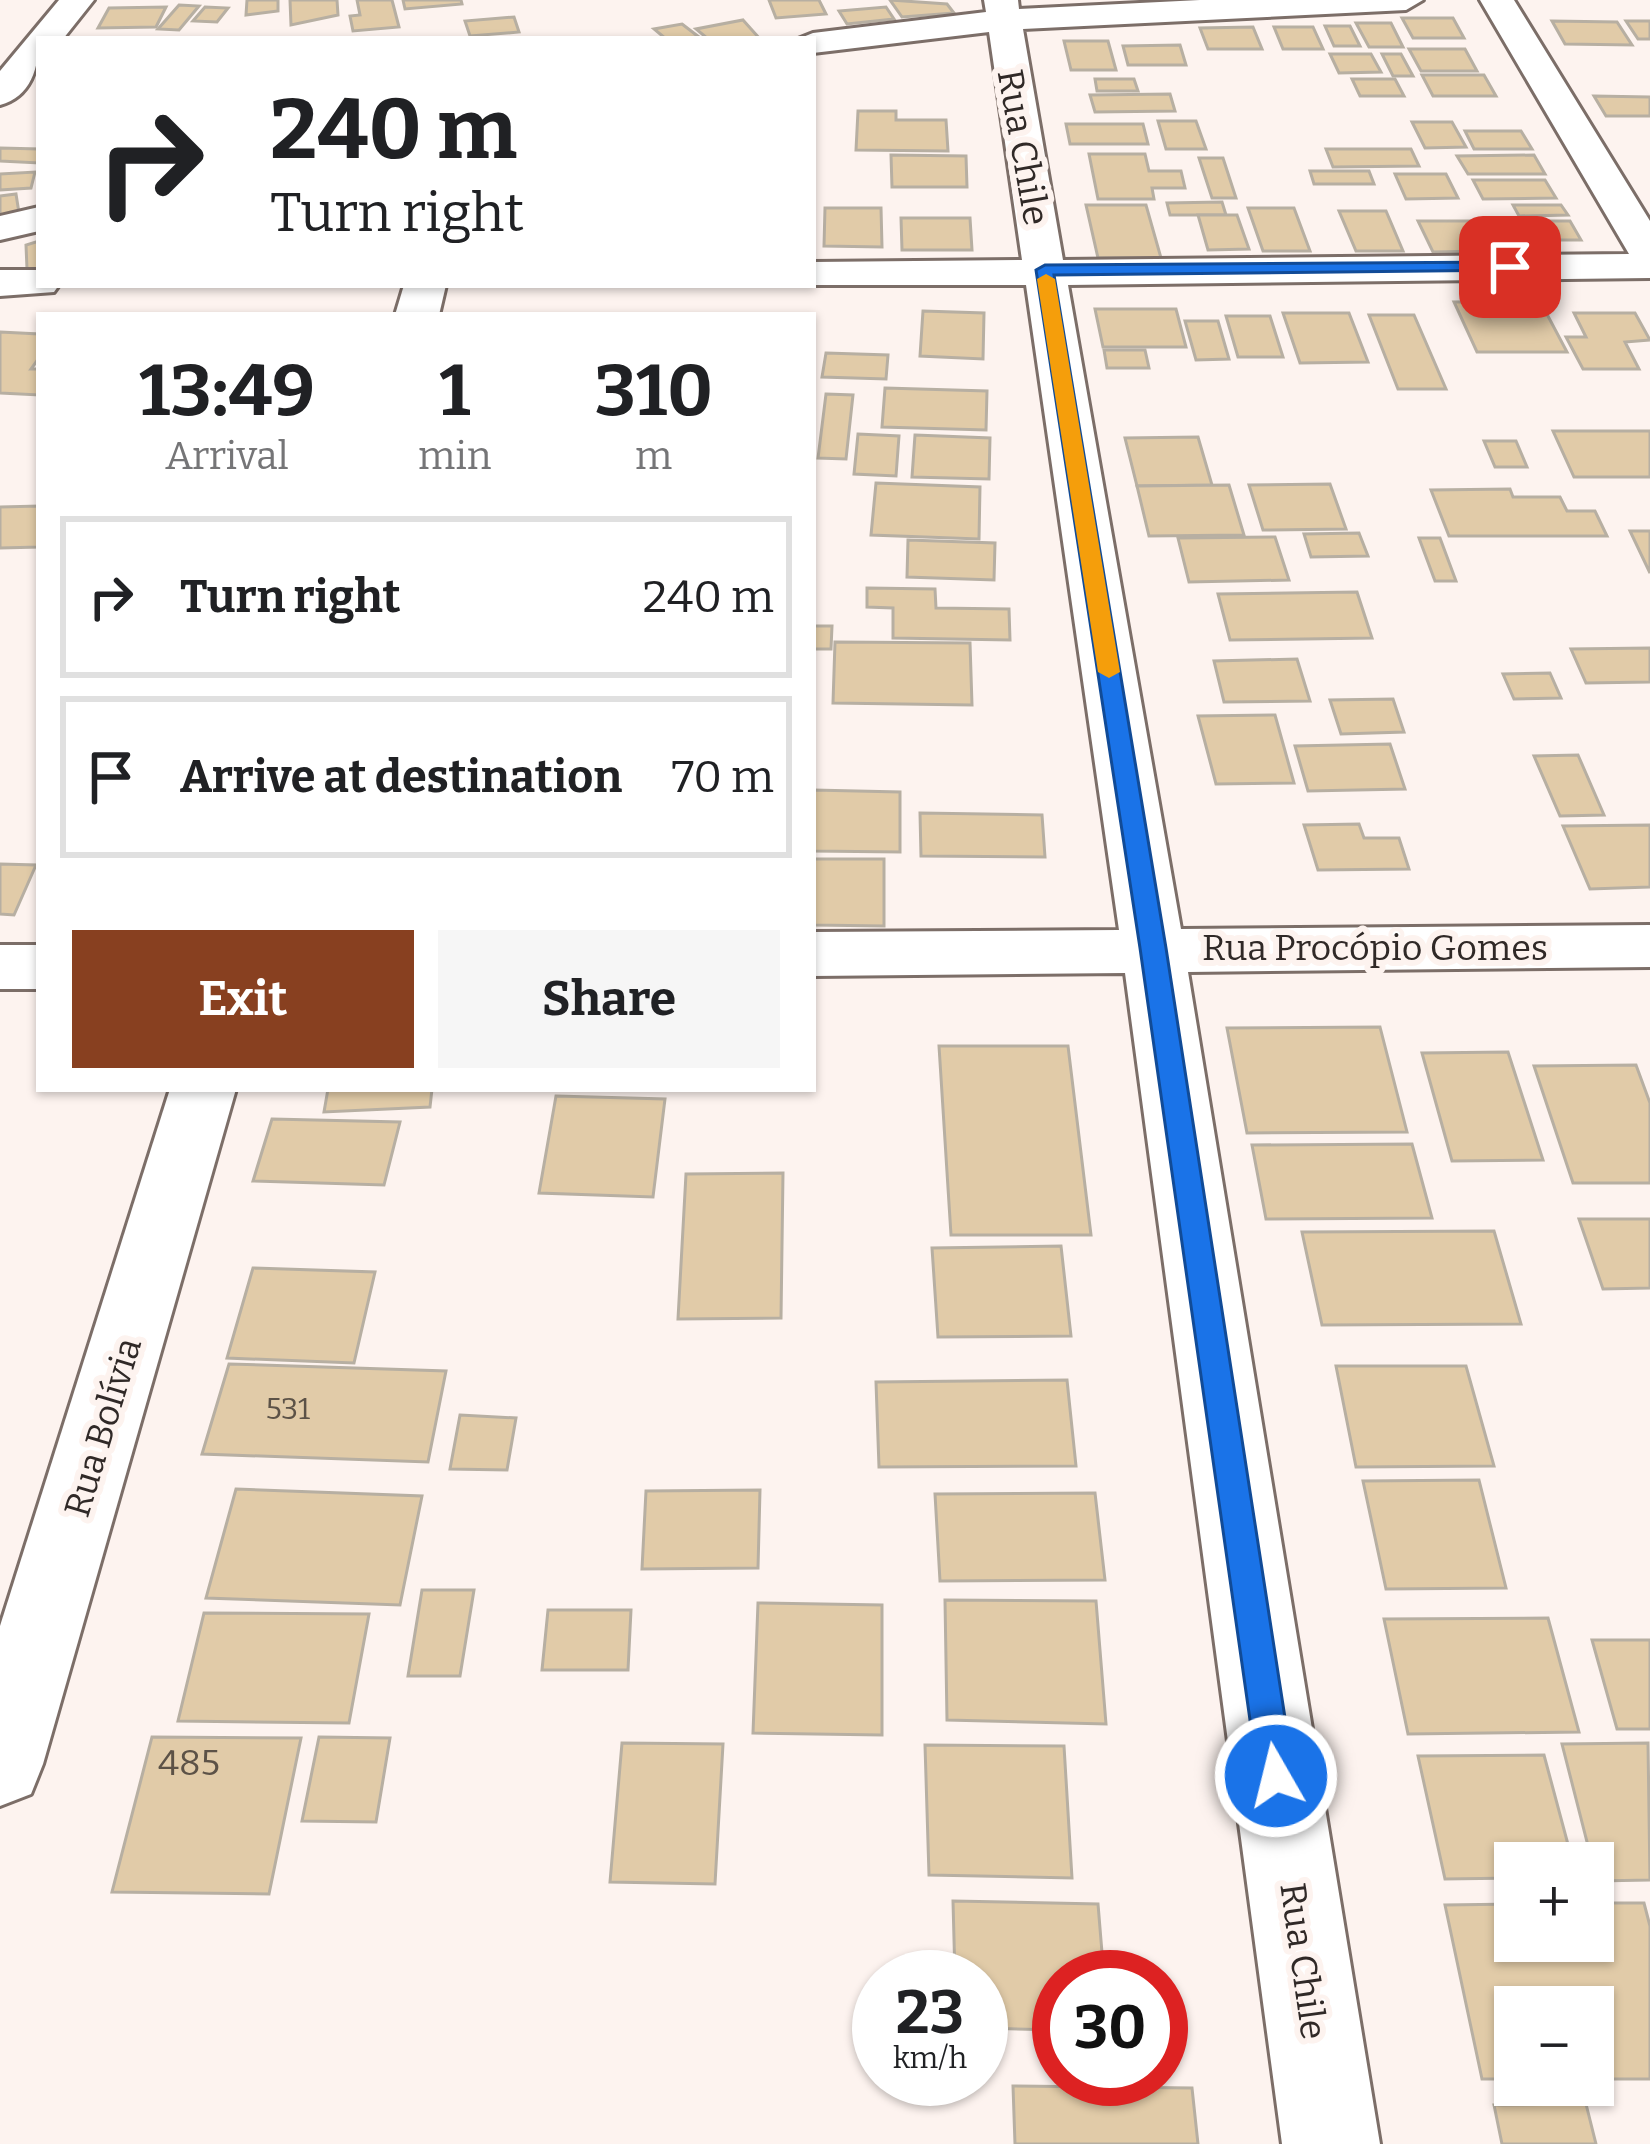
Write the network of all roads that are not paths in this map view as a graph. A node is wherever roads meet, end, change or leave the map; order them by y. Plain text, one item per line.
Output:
1 (77, 0) edge
2 (1406, 0) edge
3 (1497, 0) edge
4 (1001, 10) edge
5 (47, 36) edge
6 (816, 42) edge
7 (36, 50) edge
8 (0, 94) edge
9 (36, 220) edge
10 (0, 228) edge
11 (1650, 254) edge
12 (1650, 266) edge
13 (1045, 270) junction
14 (816, 275) edge
15 (0, 283) edge
16 (36, 283) edge
17 (1650, 946) edge
18 (1153, 948) junction
19 (816, 954) edge
20 (36, 967) edge
21 (0, 968) edge
22 (202, 1092) edge
23 (0, 1764) edge
24 (1331, 2144) edge

1 - 5 street
2 - 4 street
3 - 11 street
4 - 6 street
4 - 13 street, Rua Chile
7 - 8 street
9 - 10 street
12 - 13 street
13 - 14 street
13 - 18 street, Rua Chile
15 - 16 street
17 - 18 street, Rua Procópio Gomes
18 - 19 street, Rua Procópio Gomes
18 - 24 street, Rua Chile
20 - 21 street
22 - 23 street, Rua Bolívia

